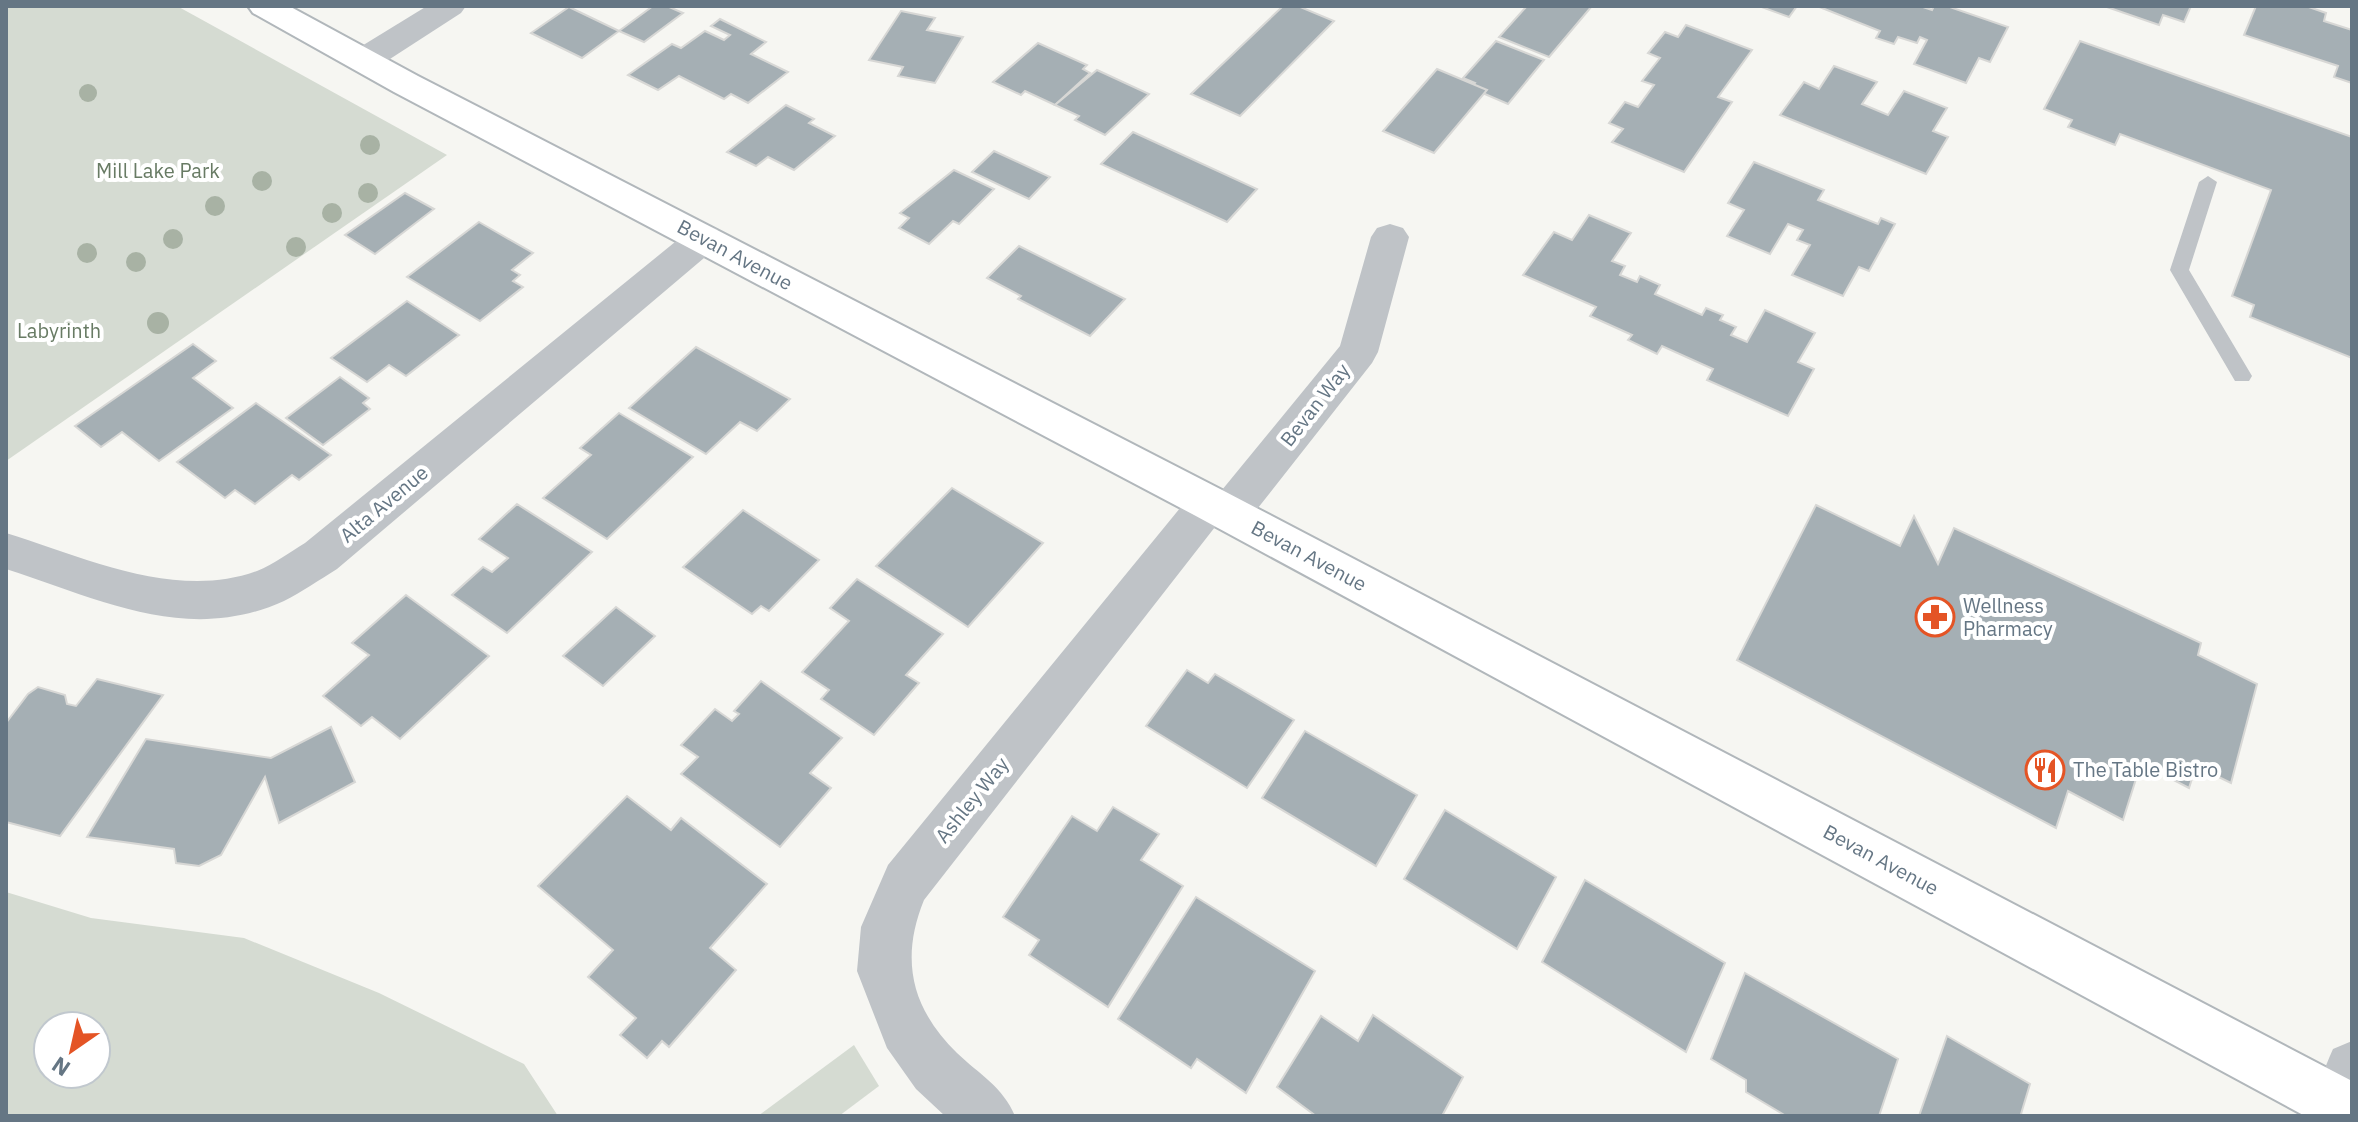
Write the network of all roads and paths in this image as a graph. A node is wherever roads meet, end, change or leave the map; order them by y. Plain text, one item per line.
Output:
1 (264, 6) edge
2 (450, 6) edge
3 (364, 60) junction
4 (2208, 182) dead end
5 (1390, 237) dead end
6 (704, 238) junction
7 (2242, 376) dead end
8 (1219, 508) junction
9 (6, 551) edge
10 (2349, 1095) edge
11 (2294, 1098) edge
12 (987, 1116) edge

1 - 3 street, Bevan Avenue
2 - 3 street
3 - 6 street, Bevan Avenue
4 - 7 lane
5 - 8 street, Bevan Way
6 - 8 street, Bevan Avenue
6 - 9 street, Alta Avenue
8 - 11 street, Bevan Avenue
8 - 12 street, Ashley Way
10 - 11 street, Bevan Avenue

